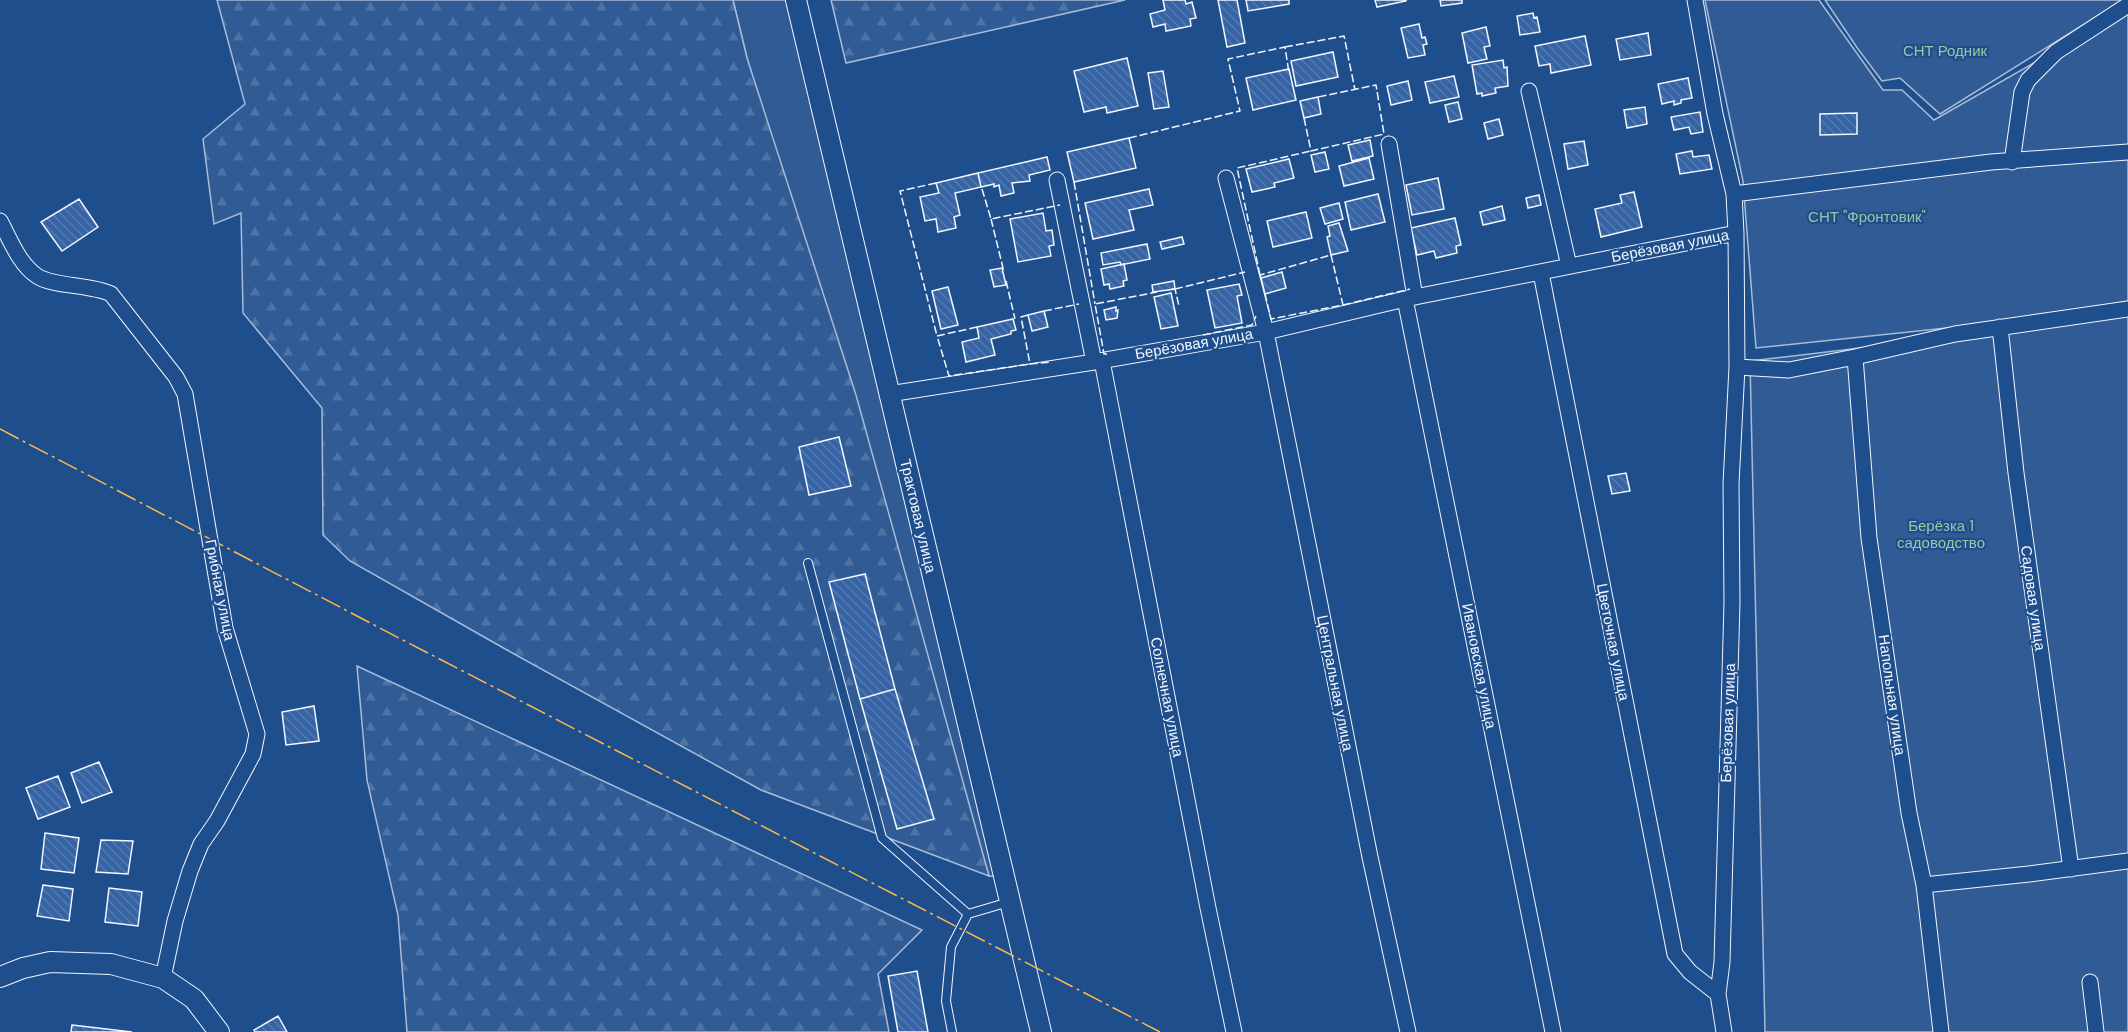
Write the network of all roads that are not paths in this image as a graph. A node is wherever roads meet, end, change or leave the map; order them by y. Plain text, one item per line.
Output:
1 (796, 0) edge
2 (1695, 0) edge
3 (2128, 5) edge
4 (1529, 91) dead end
5 (1389, 144) dead end
6 (2128, 152) edge
7 (2012, 162) junction
8 (1226, 178) dead end
9 (1058, 180) dead end
10 (1734, 194) junction
11 (0, 220) edge
12 (1736, 233) junction
13 (1569, 266) junction
14 (1540, 273) junction
15 (1410, 298) junction
16 (2128, 309) edge
17 (2000, 327) junction
18 (1266, 332) junction
19 (1855, 357) junction
20 (1098, 362) junction
21 (1737, 367) junction
22 (889, 394) junction
23 (808, 563) dead end
24 (2128, 861) edge
25 (2071, 869) junction
26 (1924, 885) junction
27 (1010, 902) junction
28 (968, 914) junction
29 (0, 976) edge
30 (163, 978) junction
31 (2090, 982) dead end
32 (1718, 994) junction
33 (219, 1032) edge
34 (952, 1032) edge
35 (1041, 1032) edge
36 (1234, 1032) edge
37 (1408, 1032) edge
38 (1553, 1032) edge
39 (1724, 1032) edge
40 (1941, 1032) edge
41 (2096, 1032) edge

1 - 22 street, Трактовая улица
2 - 10 street
3 - 7 street
4 - 13 street
5 - 15 street, Ивановская улица
6 - 7 street
7 - 10 street
8 - 18 street, Центральная улица
9 - 20 street, Солнечная улица
10 - 12 street
11 - 30 street, Грибная улица
12 - 13 street, Берёзовая улица
12 - 21 street, Берёзовая улица
13 - 14 street, Берёзовая улица
14 - 15 street, Берёзовая улица
14 - 32 street, Цветочная улица
15 - 18 street, Берёзовая улица
15 - 38 street, Ивановская улица
16 - 17 street
17 - 19 street
17 - 25 street, Садовая улица
18 - 20 street, Берёзовая улица
18 - 37 street, Центральная улица
19 - 21 street
19 - 26 street, Напольная улица
20 - 22 street, Берёзовая улица
20 - 36 street, Солнечная улица
21 - 32 street, Берёзовая улица
22 - 27 street, Трактовая улица
23 - 28 lane
24 - 25 street
25 - 26 street
26 - 40 street, Напольная улица
27 - 28 lane
27 - 35 street, Трактовая улица
28 - 34 lane
29 - 30 street
30 - 33 street
31 - 41 street
32 - 39 street, Берёзовая улица

